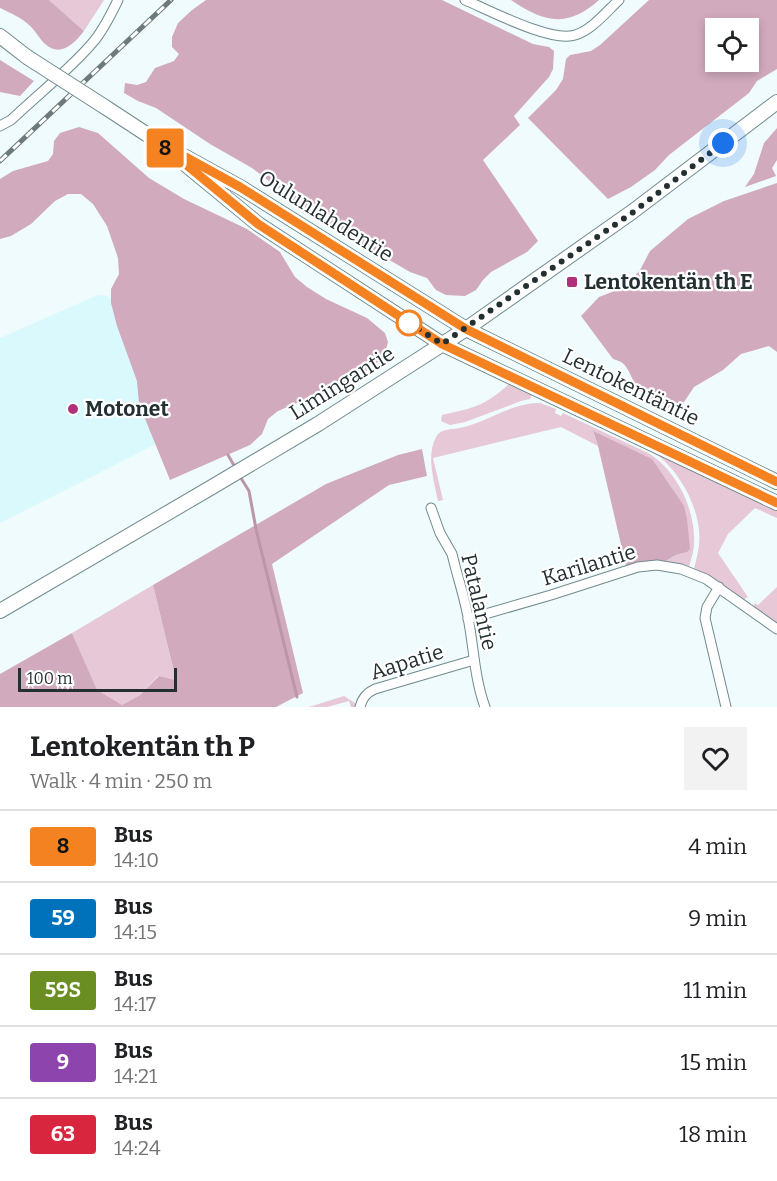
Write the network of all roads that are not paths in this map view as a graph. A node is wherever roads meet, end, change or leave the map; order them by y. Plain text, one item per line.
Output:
1 (118, 0) edge
2 (465, 0) edge
3 (619, 0) edge
4 (0, 36) edge
5 (0, 42) edge
6 (27, 57) junction
7 (777, 102) edge
8 (0, 126) edge
9 (160, 143) junction
10 (466, 329) junction
11 (442, 344) junction
12 (777, 482) edge
13 (777, 503) edge
14 (431, 508) dead end
15 (719, 587) junction
16 (0, 610) edge
17 (468, 619) junction
18 (777, 629) edge
19 (474, 660) junction
20 (360, 707) edge
21 (485, 707) edge
22 (726, 707) edge

1 - 8 street
2 - 3 street
4 - 6 main road, Oulunlahdentie
5 - 6 main road, Oulunlahdentie
6 - 9 main road, Oulunlahdentie, bridge
7 - 10 main road, Limingantie
9 - 10 main road, Oulunlahdentie
9 - 11 main road, Oulunlahdentie
10 - 11 main road, Limingantie
10 - 12 main road, Lentokentäntie
11 - 13 main road, Lentokentäntie
11 - 16 main road, Limingantie
14 - 17 street, Patalantie
15 - 17 street, Karilantie
15 - 18 street, Karilantie
15 - 22 street
17 - 19 street, Patalantie
19 - 20 street, Aapatie
19 - 21 street, Patalantie

